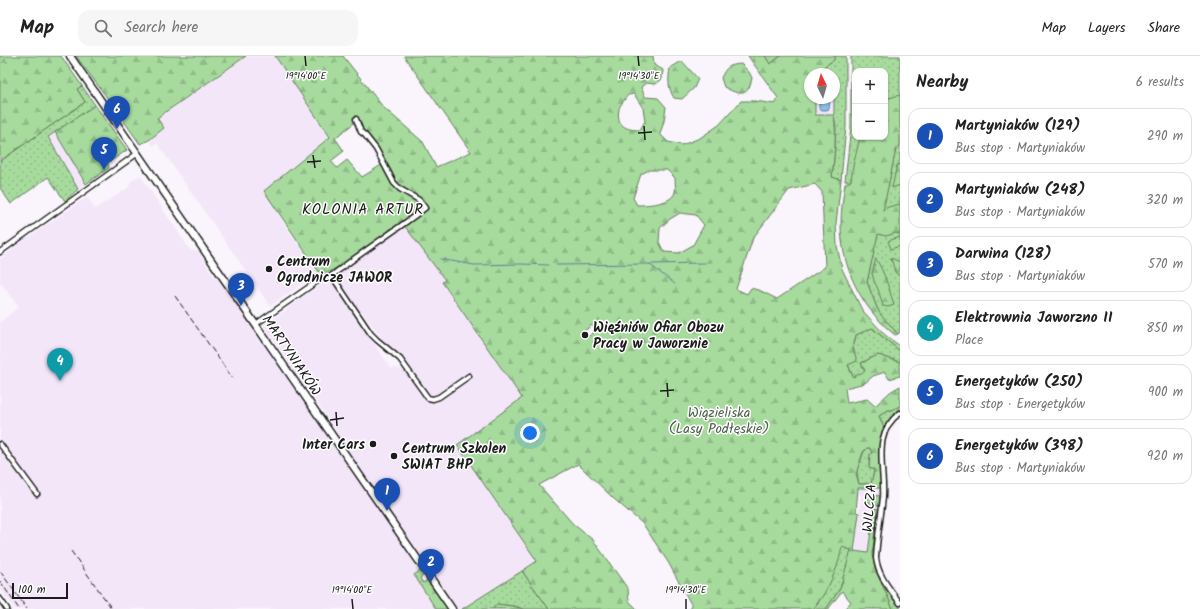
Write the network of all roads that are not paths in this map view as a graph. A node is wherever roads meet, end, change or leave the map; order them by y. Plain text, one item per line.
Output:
1 (70, 56) edge
2 (356, 119) dead end
3 (138, 153) junction
4 (0, 252) edge
5 (330, 277) junction
6 (256, 324) junction
7 (469, 376) dead end
8 (900, 414) edge
9 (0, 444) edge
10 (37, 494) dead end
11 (0, 600) edge
12 (900, 603) edge
13 (7, 609) edge
14 (452, 609) edge

1 - 3 main road, MARTYNIAKÓW
2 - 5 street
3 - 4 street
3 - 6 main road, MARTYNIAKÓW
5 - 6 street
5 - 7 street
6 - 14 main road, MARTYNIAKÓW
8 - 12 street, WILCZA
9 - 10 street
11 - 13 street

